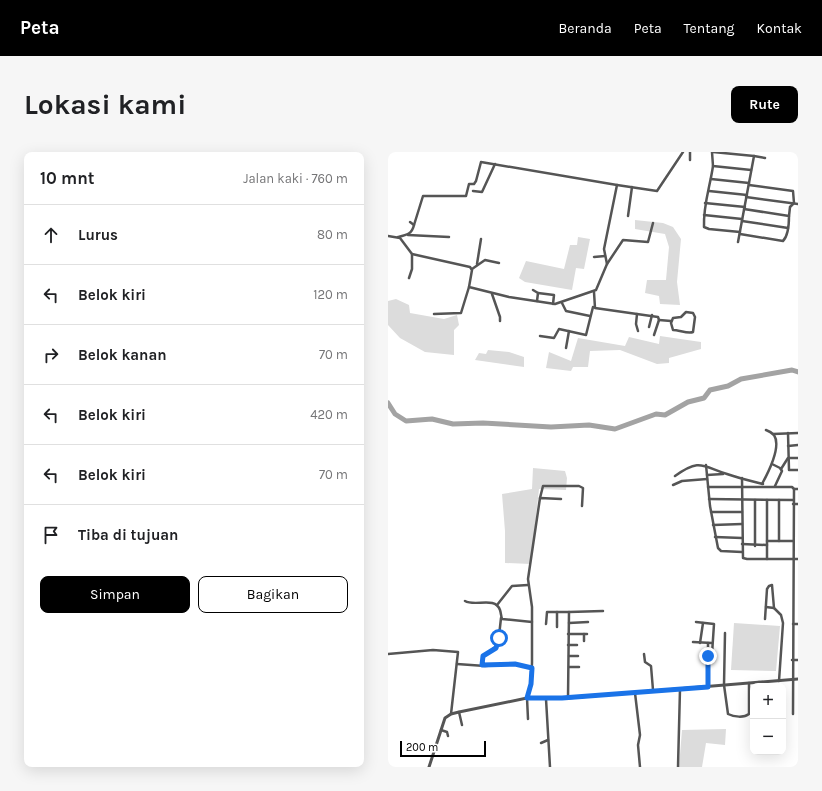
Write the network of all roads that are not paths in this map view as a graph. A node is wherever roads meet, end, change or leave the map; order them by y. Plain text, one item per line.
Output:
1 (683, 152) edge
2 (690, 152) edge
3 (713, 152) edge
4 (753, 152) edge
5 (753, 156) junction
6 (765, 158) dead end
7 (690, 160) dead end
8 (495, 164) junction
9 (713, 166) junction
10 (751, 170) junction
11 (711, 178) junction
12 (749, 184) junction
13 (617, 185) junction
14 (632, 187) junction
15 (473, 191) dead end
16 (709, 191) junction
17 (747, 196) junction
18 (705, 203) junction
19 (796, 203) edge
20 (744, 208) junction
21 (704, 215) junction
22 (628, 216) dead end
23 (789, 216) junction
24 (742, 220) junction
25 (410, 222) dead end
26 (653, 223) dead end
27 (414, 225) junction
28 (788, 228) junction
29 (740, 233) junction
30 (408, 235) junction
31 (388, 236) edge
32 (398, 237) junction
33 (449, 237) dead end
34 (481, 239) dead end
35 (738, 242) dead end
36 (412, 254) junction
37 (605, 256) junction
38 (594, 257) dead end
39 (499, 263) dead end
40 (477, 264) junction
41 (607, 264) junction
42 (472, 269) junction
43 (409, 278) dead end
44 (469, 287) junction
45 (533, 290) dead end
46 (538, 292) junction
47 (594, 292) junction
48 (492, 294) junction
49 (537, 301) junction
50 (562, 303) junction
51 (553, 304) junction
52 (594, 307) junction
53 (434, 314) dead end
54 (636, 314) junction
55 (652, 315) junction
56 (590, 316) junction
57 (659, 320) junction
58 (500, 321) dead end
59 (671, 321) junction
60 (649, 327) dead end
61 (569, 331) junction
62 (638, 331) dead end
63 (654, 334) dead end
64 (540, 336) dead end
65 (566, 348) dead end
66 (766, 430) dead end
67 (788, 433) junction
68 (798, 433) edge
69 (774, 434) junction
70 (798, 445) edge
71 (788, 446) junction
72 (788, 458) junction
73 (798, 458) edge
74 (772, 464) junction
75 (706, 465) junction
76 (782, 469) junction
77 (798, 470) edge
78 (726, 474) junction
79 (707, 475) junction
80 (676, 476) dead end
81 (742, 478) junction
82 (707, 479) junction
83 (673, 485) dead end
84 (762, 485) junction
85 (742, 486) junction
86 (775, 486) junction
87 (708, 487) junction
88 (793, 490) junction
89 (798, 490) edge
90 (540, 498) junction
91 (560, 499) dead end
92 (709, 499) junction
93 (742, 500) junction
94 (755, 500) junction
95 (767, 500) junction
96 (779, 500) junction
97 (793, 500) junction
98 (793, 504) junction
99 (798, 504) edge
100 (582, 506) dead end
101 (711, 512) junction
102 (742, 512) junction
103 (793, 518) junction
104 (798, 518) edge
105 (742, 524) junction
106 (713, 525) junction
107 (793, 533) junction
108 (798, 533) edge
109 (715, 537) junction
110 (742, 538) junction
111 (768, 541) junction
112 (779, 541) junction
113 (793, 541) junction
114 (742, 544) junction
115 (768, 545) junction
116 (793, 545) junction
117 (798, 545) edge
118 (755, 546) junction
119 (742, 552) junction
120 (767, 558) junction
121 (793, 559) junction
122 (798, 559) edge
123 (793, 572) junction
124 (798, 572) edge
125 (528, 585) junction
126 (465, 601) dead end
127 (497, 605) junction
128 (766, 607) junction
129 (774, 608) junction
130 (603, 611) dead end
131 (792, 611) junction
132 (798, 611) edge
133 (557, 612) junction
134 (569, 612) junction
135 (501, 618) junction
136 (765, 619) dead end
137 (532, 622) junction
138 (588, 622) dead end
139 (696, 622) dead end
140 (568, 623) junction
141 (703, 623) junction
142 (546, 624) dead end
143 (792, 624) junction
144 (798, 624) edge
145 (558, 627) dead end
146 (725, 633) dead end
147 (568, 634) junction
148 (584, 641) dead end
149 (693, 642) dead end
150 (700, 643) junction
151 (708, 643) junction
152 (712, 643) junction
153 (568, 645) junction
154 (577, 645) dead end
155 (388, 654) edge
156 (644, 654) dead end
157 (708, 655) junction
158 (568, 656) junction
159 (578, 656) dead end
160 (792, 660) junction
161 (798, 660) edge
162 (457, 664) junction
163 (482, 665) junction
164 (568, 667) junction
165 (579, 667) dead end
166 (532, 668) junction
167 (792, 680) junction
168 (798, 680) edge
169 (777, 681) junction
170 (749, 683) joint
171 (765, 683) edge
172 (724, 685) junction
173 (708, 687) junction
174 (680, 688) junction
175 (653, 690) junction
176 (635, 693) junction
177 (527, 698) junction
178 (568, 698) junction
179 (546, 699) junction
180 (458, 712) junction
181 (451, 714) junction
182 (793, 714) dead end
183 (528, 719) dead end
184 (462, 725) dead end
185 (441, 730) junction
186 (448, 736) dead end
187 (548, 740) junction
188 (541, 743) dead end
189 (430, 767) edge
190 (550, 767) edge
191 (640, 767) edge
192 (678, 767) edge

1 - 14 street
2 - 7 street
3 - 5 street
3 - 9 street
4 - 5 street
5 - 6 street
5 - 10 street
8 - 13 street
8 - 15 street
8 - 27 street
9 - 10 street
9 - 11 street
10 - 12 street
11 - 12 street
11 - 16 street
12 - 17 street
12 - 19 street
13 - 14 street
13 - 37 street
14 - 22 street
16 - 17 street
16 - 18 street
17 - 19 street
17 - 20 street
18 - 20 street
18 - 21 street
19 - 23 street
20 - 23 street
20 - 24 street
21 - 24 street
21 - 29 street
23 - 28 street
24 - 28 street
24 - 29 street
25 - 27 street
26 - 41 street
27 - 30 street
28 - 29 street
29 - 35 street
30 - 32 street
30 - 33 street
31 - 32 street
32 - 36 street
34 - 40 street
36 - 42 street
36 - 43 street
37 - 38 street
37 - 41 street
39 - 40 street
40 - 42 street
41 - 47 street
42 - 44 street
44 - 48 street
44 - 53 street
45 - 46 street
46 - 49 street
46 - 51 street
47 - 50 street
47 - 52 street
48 - 49 street
48 - 58 street
49 - 51 street
50 - 51 street
50 - 56 street
52 - 54 street
52 - 56 street
54 - 55 street
54 - 62 street
55 - 57 street
55 - 60 street
56 - 61 street
57 - 59 street
57 - 63 street
59 - 59 street
61 - 64 street
61 - 65 street
66 - 69 street
67 - 68 street
67 - 69 street
67 - 71 street
69 - 74 street
70 - 71 street
71 - 72 street
72 - 73 street
72 - 76 street
72 - 77 street
74 - 76 street
74 - 84 street
75 - 78 street
75 - 79 street
75 - 80 street
76 - 86 street
78 - 79 street
78 - 81 street
79 - 82 street
81 - 84 street
81 - 85 street
82 - 83 street
82 - 87 street
84 - 85 street
84 - 86 street
85 - 87 street
85 - 93 street
86 - 88 street
87 - 92 street
88 - 89 street
88 - 97 street
90 - 91 street
90 - 100 street
90 - 125 street
92 - 93 street
92 - 101 street
93 - 94 street
93 - 102 street
94 - 95 street
94 - 118 street
95 - 96 street
95 - 111 street
96 - 97 street
96 - 112 street
97 - 98 street
98 - 99 street
98 - 103 street
101 - 102 street
101 - 106 street
102 - 105 street
103 - 104 street
103 - 107 street
105 - 106 street
105 - 110 street
106 - 109 street
107 - 108 street
107 - 113 street
109 - 110 street
109 - 119 street
110 - 114 street
111 - 112 street
111 - 115 street
112 - 113 street
113 - 116 street
114 - 118 street
114 - 119 street
115 - 118 street
115 - 120 street
116 - 117 street
116 - 121 street
119 - 120 street
120 - 121 street
121 - 122 street
121 - 123 street
123 - 124 street
123 - 131 street
125 - 127 street
125 - 137 street
126 - 127 street
127 - 135 street
128 - 129 street
128 - 129 street
128 - 136 street
129 - 169 street
130 - 134 street
131 - 132 street
131 - 143 street
133 - 134 street
133 - 142 street
133 - 145 street
134 - 140 street
135 - 137 street
135 - 163 street
137 - 166 street
138 - 140 street
139 - 141 street
140 - 147 street
141 - 150 street
141 - 152 street
143 - 144 street
143 - 160 street
146 - 172 street
147 - 148 street
147 - 153 street
149 - 150 street
150 - 151 street
151 - 152 street
151 - 157 street
152 - 157 street
153 - 154 street
153 - 158 street
155 - 162 street
156 - 175 street
157 - 173 street
158 - 159 street
158 - 164 street
160 - 161 street
160 - 167 street
162 - 163 street
162 - 181 street
163 - 166 street
164 - 165 street
164 - 178 street
166 - 177 street
167 - 168 street
167 - 169 street
167 - 182 street
169 - 171 street
170 - 172 street
170 - 172 street
172 - 173 street
173 - 174 street
174 - 175 street
174 - 192 street
175 - 176 street
176 - 178 street
176 - 191 street
177 - 179 street
177 - 180 street
177 - 183 street
178 - 179 street
179 - 187 street
180 - 181 street
180 - 184 street
181 - 185 street
185 - 186 street
185 - 189 street
187 - 188 street
187 - 190 street

